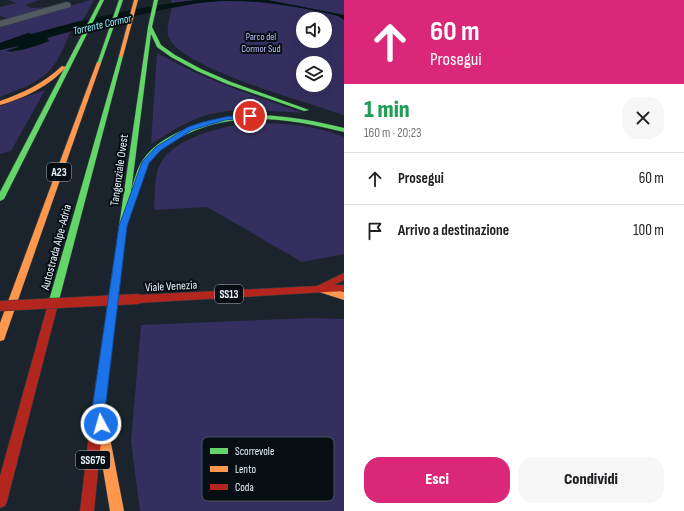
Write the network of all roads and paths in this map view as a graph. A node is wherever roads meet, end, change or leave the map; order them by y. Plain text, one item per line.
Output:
1 (121, 0) edge
2 (136, 0) edge
3 (156, 0) edge
4 (101, 2) edge
5 (67, 5) dead end
6 (3, 22) edge
7 (150, 27) junction
8 (75, 54) junction
9 (0, 103) edge
10 (344, 122) edge
11 (344, 130) edge
12 (1, 191) edge
13 (123, 226) junction
14 (344, 276) edge
15 (344, 288) edge
16 (319, 290) junction
17 (344, 296) edge
18 (0, 306) edge
19 (0, 337) edge
20 (98, 410) junction
21 (0, 501) edge
22 (88, 511) edge
23 (117, 511) edge

1 - 19 main road, Autostrada Alpe-Adria / A23
2 - 21 main road, Autostrada Alpe-Adria / A23
3 - 7 main road, Tangenziale Ovest
4 - 8 main road
5 - 6 street
7 - 10 main road
7 - 13 main road, Tangenziale Ovest
8 - 9 main road
8 - 12 main road
11 - 13 main road
13 - 20 main road, Tangenziale Ovest
14 - 16 main road
15 - 16 main road, Viale Venezia
16 - 17 main road, SS13
16 - 18 main road, Viale Venezia / SS13, bridge
20 - 22 main road, Tangenziale Ovest / SS676
20 - 23 main road

